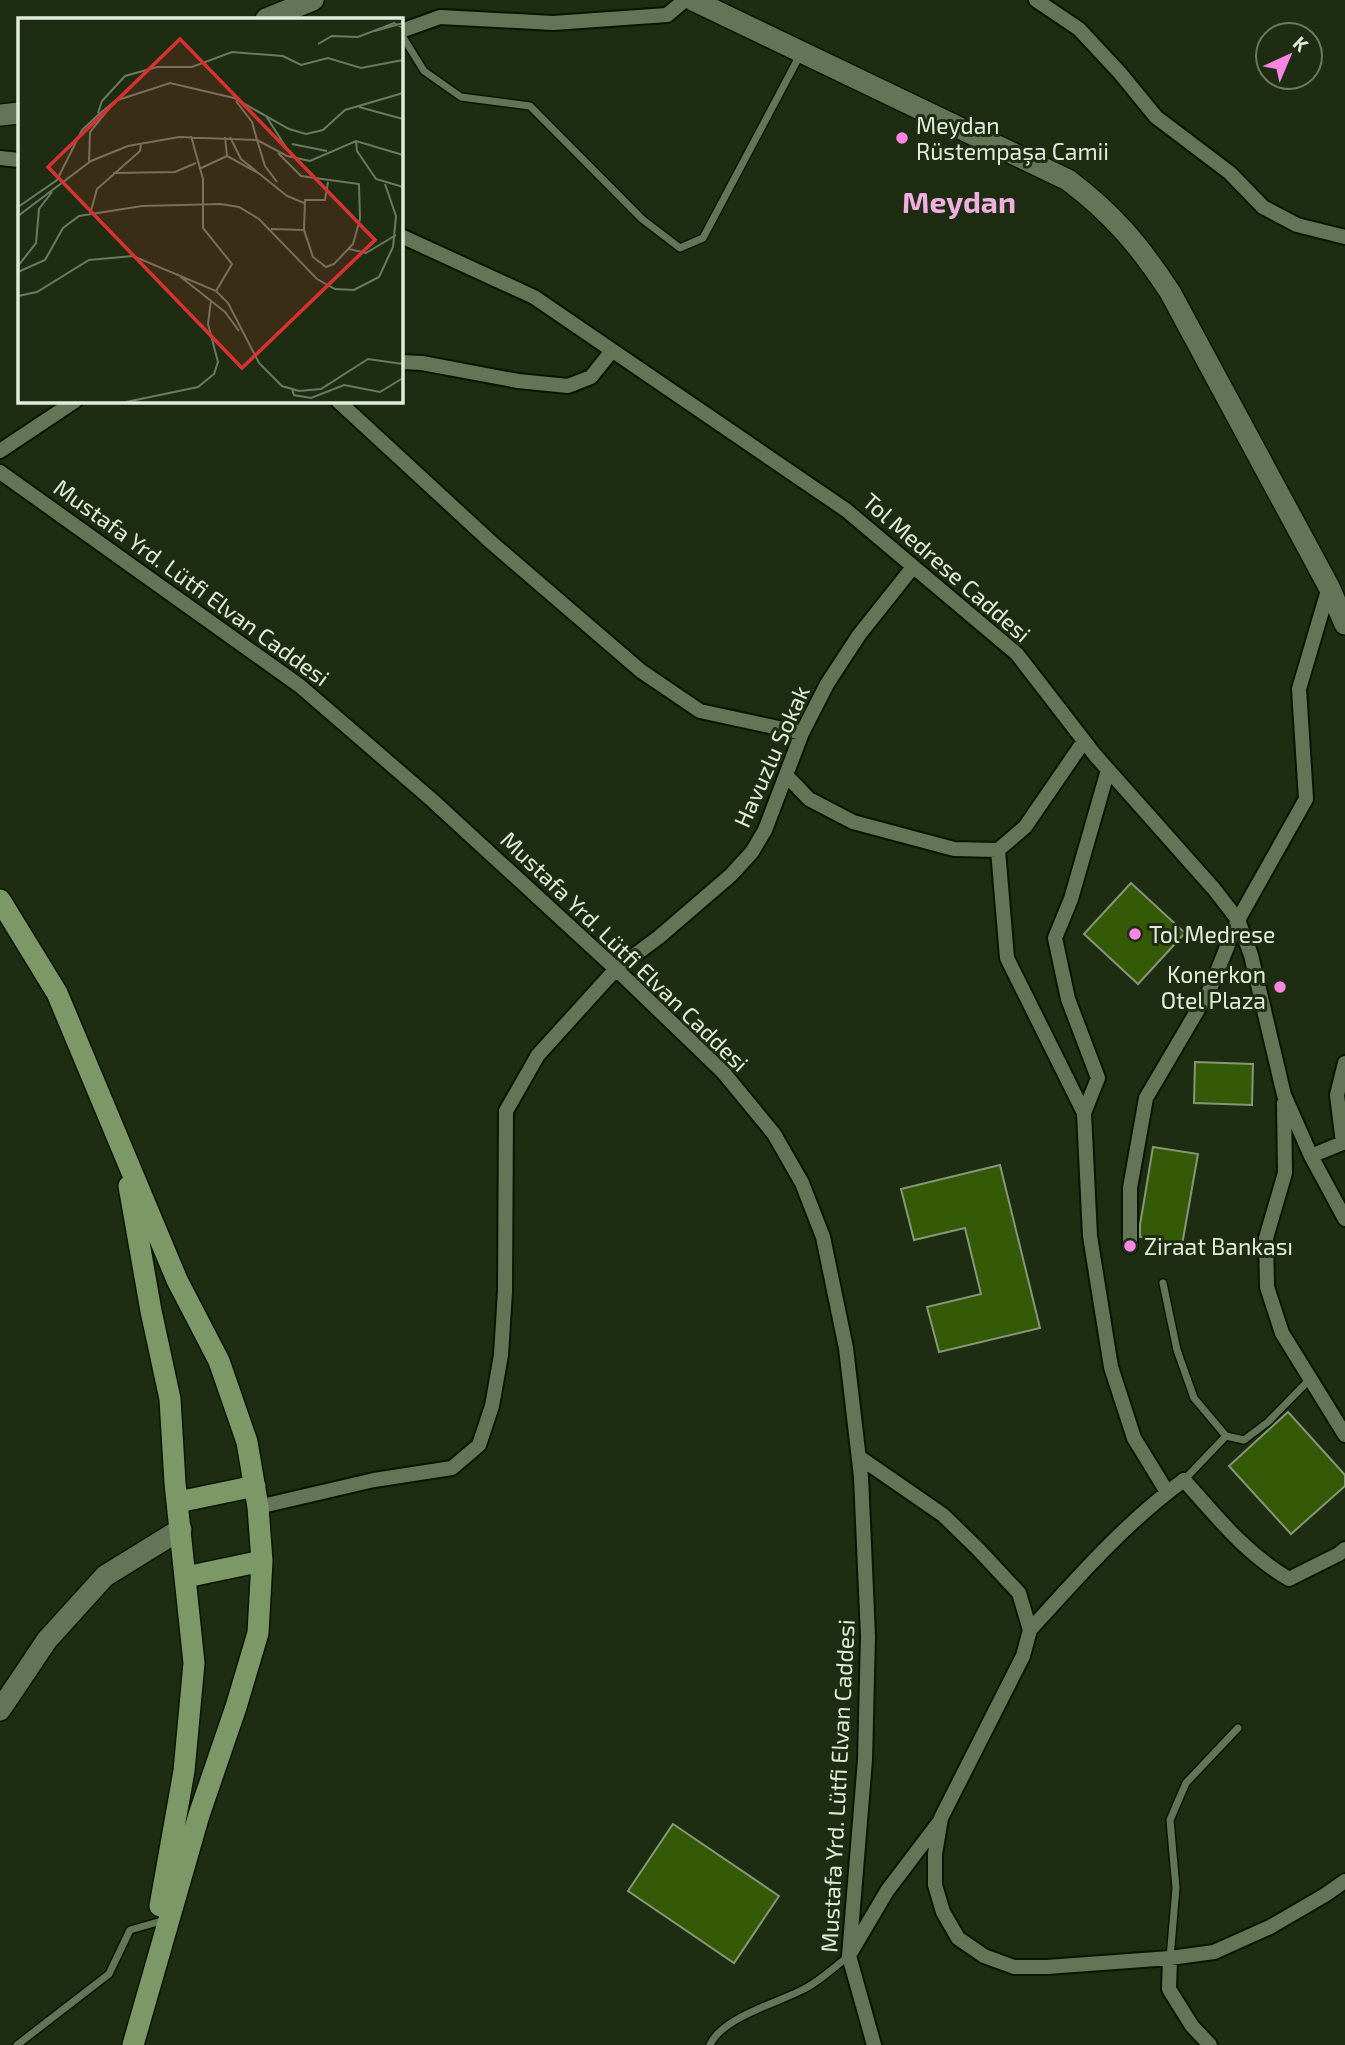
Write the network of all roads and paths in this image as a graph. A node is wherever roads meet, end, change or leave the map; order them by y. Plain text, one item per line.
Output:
1 (313, 0) edge
2 (685, 0) edge
3 (694, 0) edge
4 (1036, 0) edge
5 (268, 18) edge
6 (402, 32) edge
7 (402, 34) edge
8 (802, 51) junction
9 (18, 113) edge
10 (0, 115) edge
11 (0, 158) edge
12 (18, 160) edge
13 (402, 236) edge
14 (1345, 237) edge
15 (611, 352) junction
16 (402, 362) edge
17 (74, 402) edge
18 (339, 402) edge
19 (0, 451) edge
20 (0, 472) edge
21 (913, 567) junction
22 (1329, 587) junction
23 (1345, 624) edge
24 (802, 733) junction
25 (1084, 741) junction
26 (1108, 770) junction
27 (787, 776) junction
28 (998, 850) junction
29 (0, 900) edge
30 (1238, 920) junction
31 (616, 969) junction
32 (1345, 1063) edge
33 (1284, 1095) junction
34 (1084, 1113) junction
35 (1344, 1142) edge
36 (122, 1146) junction
37 (1311, 1156) junction
38 (1345, 1219) edge
39 (1130, 1246) dead end
40 (1163, 1283) dead end
41 (1310, 1379) junction
42 (1345, 1435) edge
43 (1226, 1436) junction
44 (859, 1457) junction
45 (1184, 1480) junction
46 (1167, 1492) junction
47 (257, 1497) junction
48 (178, 1502) junction
49 (181, 1529) junction
50 (1345, 1549) edge
51 (262, 1561) junction
52 (186, 1577) junction
53 (1030, 1630) junction
54 (0, 1710) edge
55 (1238, 1728) dead end
56 (941, 1818) junction
57 (1345, 1881) edge
58 (158, 1923) junction
59 (849, 1956) junction
60 (1170, 1958) junction
61 (144, 2003) junction
62 (17, 2045) edge
63 (133, 2045) edge
64 (710, 2045) edge
65 (874, 2045) edge
66 (1210, 2045) edge

1 - 5 main road
2 - 6 street
3 - 8 main road
4 - 14 street
7 - 8 lane
8 - 22 main road
9 - 10 main road
11 - 12 street
13 - 15 street, Tol Medrese Caddesi
15 - 16 street
15 - 21 street, Tol Medrese Caddesi
17 - 19 street
18 - 24 street
20 - 31 street, Mustafa Yrd. Lütfi Elvan Caddesi
21 - 24 street, Havuzlu Sokak
21 - 25 street, Tol Medrese Caddesi
22 - 23 main road
22 - 30 street
24 - 27 street, Havuzlu Sokak
25 - 26 street, Tol Medrese Caddesi
25 - 28 street
26 - 30 street, Tol Medrese Caddesi
26 - 34 street
27 - 28 street
27 - 31 street, Havuzlu Sokak
28 - 34 street
29 - 36 main road
30 - 33 street, Tol Medrese Caddesi
30 - 39 street
31 - 44 street, Mustafa Yrd. Lütfi Elvan Caddesi
31 - 47 street, Havuzlu Sokak
32 - 35 street
33 - 37 street
33 - 41 street
34 - 46 street
35 - 37 street
36 - 47 main road
36 - 48 main road
37 - 38 street
40 - 43 lane
41 - 42 street
41 - 43 lane
43 - 45 lane
44 - 53 street
44 - 59 street, Mustafa Yrd. Lütfi Elvan Caddesi
45 - 46 street
45 - 50 street
46 - 53 street
47 - 48 main road
47 - 51 main road
48 - 49 main road
49 - 52 main road
49 - 54 main road
51 - 52 main road
51 - 61 main road
52 - 58 main road
53 - 56 street
55 - 60 lane
56 - 59 street
56 - 60 street
57 - 60 street
58 - 61 main road
58 - 62 lane
59 - 64 lane
59 - 65 street, Mustafa Yrd. Lütfi Elvan Caddesi
60 - 66 street
61 - 63 main road

